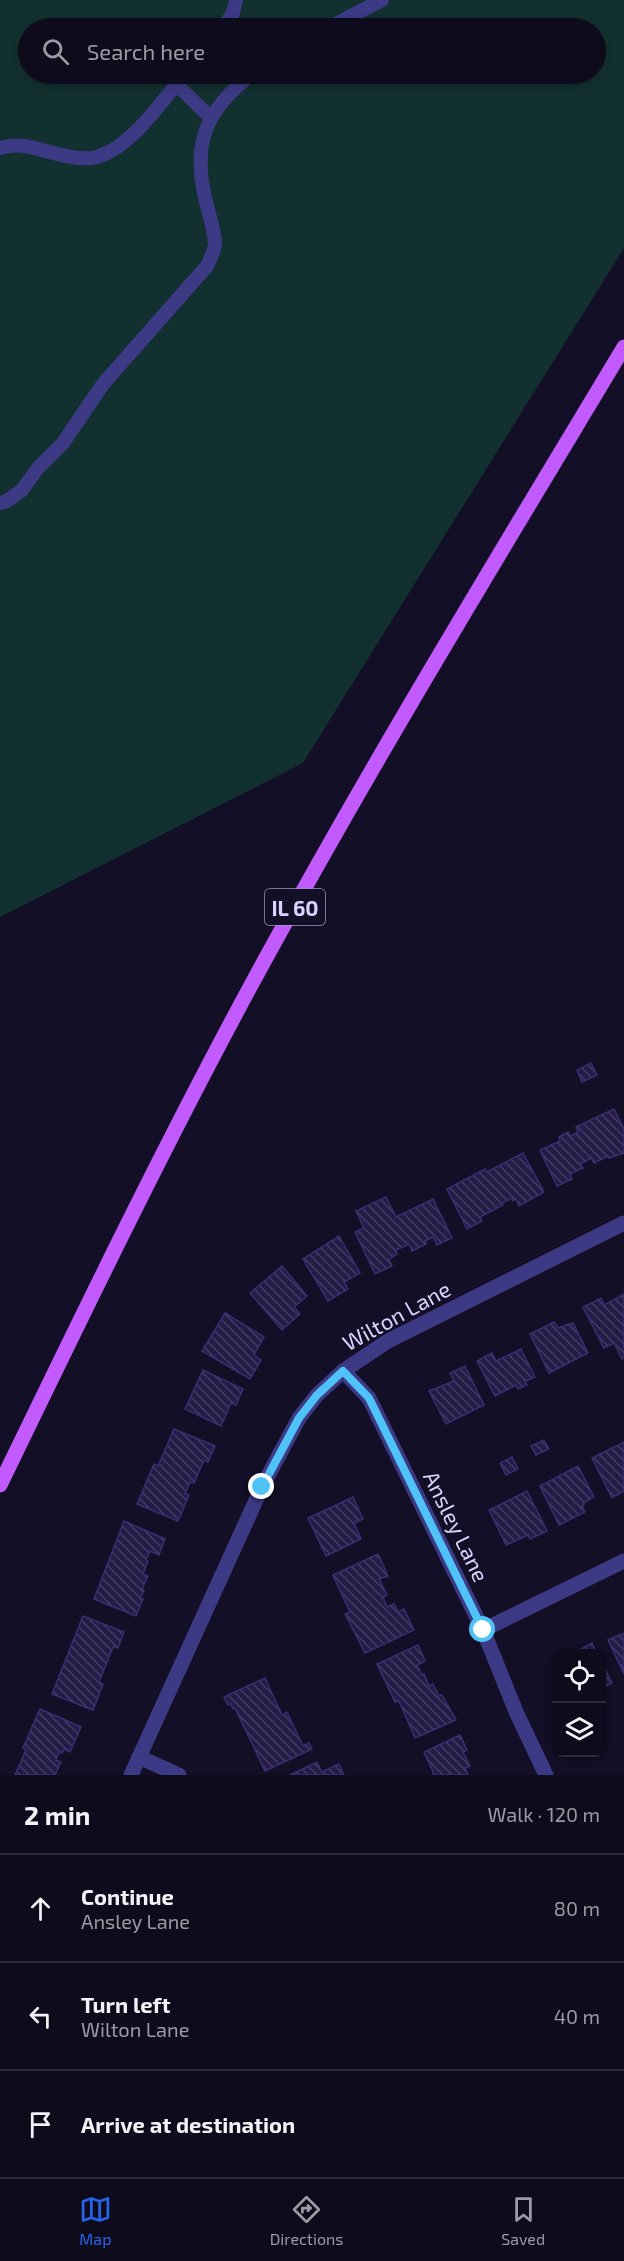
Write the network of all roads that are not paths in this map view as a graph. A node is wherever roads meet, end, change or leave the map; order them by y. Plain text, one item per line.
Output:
1 (236, 0) edge
2 (382, 0) edge
3 (230, 18) edge
4 (347, 18) edge
5 (177, 84) edge
6 (185, 84) edge
7 (239, 84) edge
8 (211, 118) junction
9 (0, 148) edge
10 (624, 347) edge
11 (0, 503) edge
12 (624, 1223) edge
13 (343, 1371) junction
14 (0, 1485) edge
15 (624, 1561) edge
16 (483, 1630) junction
17 (139, 1757) junction
18 (131, 1775) edge
19 (179, 1775) edge
20 (546, 1775) edge

1 - 3 lane
2 - 4 lane
5 - 9 lane
6 - 8 lane
7 - 8 lane
8 - 11 lane
10 - 14 main road, IL 60
12 - 13 street, Wilton Lane
13 - 16 street, Ansley Lane
13 - 17 street, Wilton Lane
15 - 16 street
16 - 20 street, Ansley Lane
17 - 18 street, Wilton Lane
17 - 19 street

